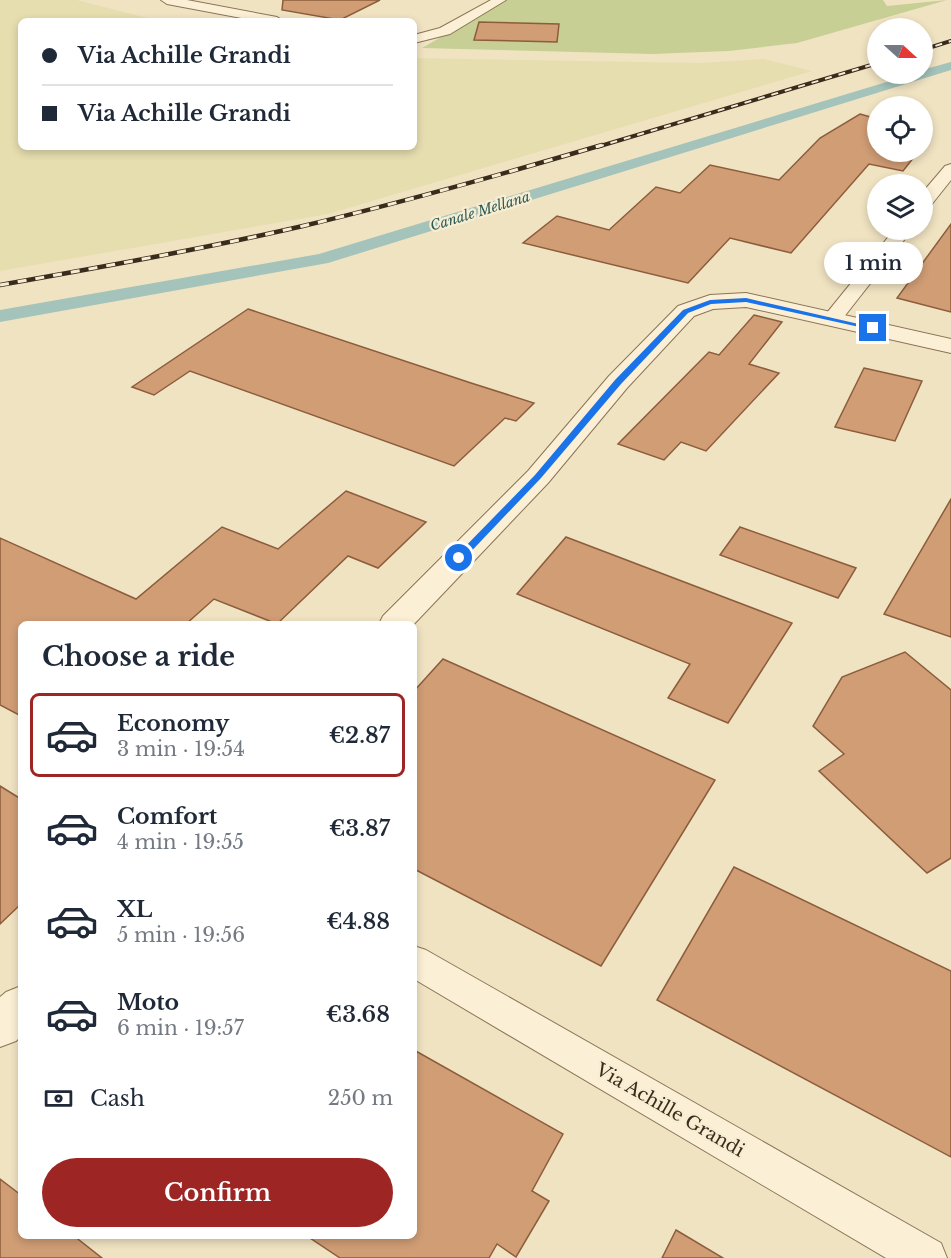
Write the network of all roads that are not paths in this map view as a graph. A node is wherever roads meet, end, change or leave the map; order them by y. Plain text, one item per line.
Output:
1 (167, 0) edge
2 (500, 0) edge
3 (261, 18) edge
4 (417, 38) edge
5 (951, 168) edge
6 (933, 191) edge
7 (895, 240) edge
8 (834, 318) junction
9 (951, 346) edge
10 (399, 621) edge
11 (417, 963) edge
12 (18, 1009) edge
13 (0, 1027) edge
14 (926, 1258) edge

1 - 3 street
2 - 4 street
5 - 6 street
7 - 8 street
8 - 9 street
8 - 10 street
11 - 14 street, Via Achille Grandi
12 - 13 street

